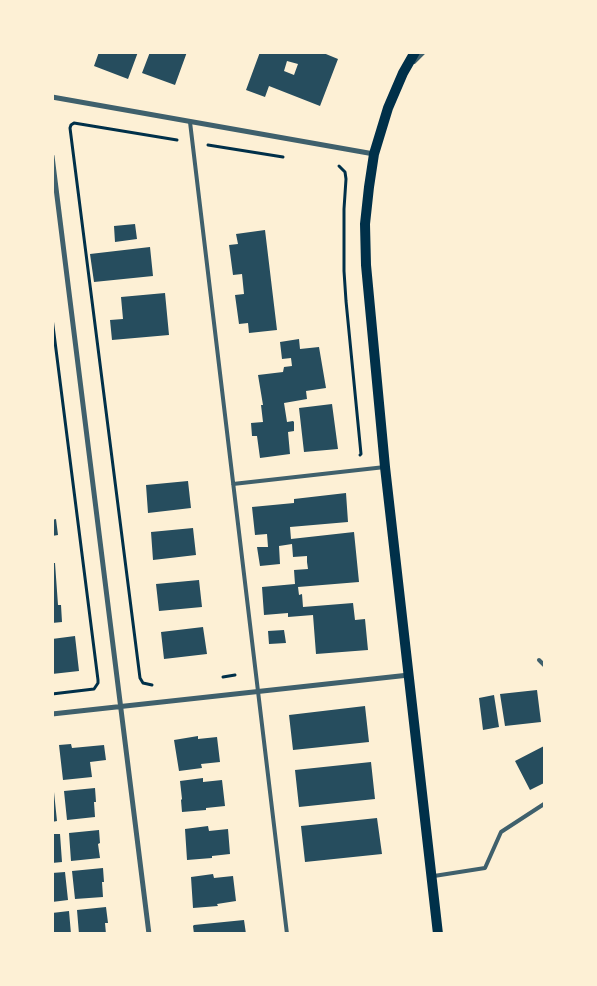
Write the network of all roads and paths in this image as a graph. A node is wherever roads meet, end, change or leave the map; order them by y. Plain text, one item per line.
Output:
1 (415, 52) edge
2 (424, 52) edge
3 (403, 73) junction
4 (52, 97) edge
5 (190, 122) junction
6 (374, 154) junction
7 (52, 156) edge
8 (52, 318) edge
9 (385, 467) junction
10 (233, 484) junction
11 (539, 660) dead end
12 (544, 665) edge
13 (409, 675) junction
14 (258, 691) junction
15 (52, 694) edge
16 (121, 706) junction
17 (52, 714) edge
18 (544, 804) edge
19 (432, 876) junction
20 (149, 934) edge
21 (287, 934) edge
22 (438, 934) edge

1 - 3 main road
2 - 3 lane
3 - 6 main road
4 - 5 street
5 - 6 street
5 - 10 lane
6 - 9 main road
7 - 16 street
8 - 15 path
9 - 10 lane
9 - 13 main road
10 - 14 lane
11 - 12 lane
13 - 14 street
13 - 19 main road
14 - 16 street
14 - 21 lane
16 - 17 street
16 - 20 street
18 - 19 lane
19 - 22 main road

